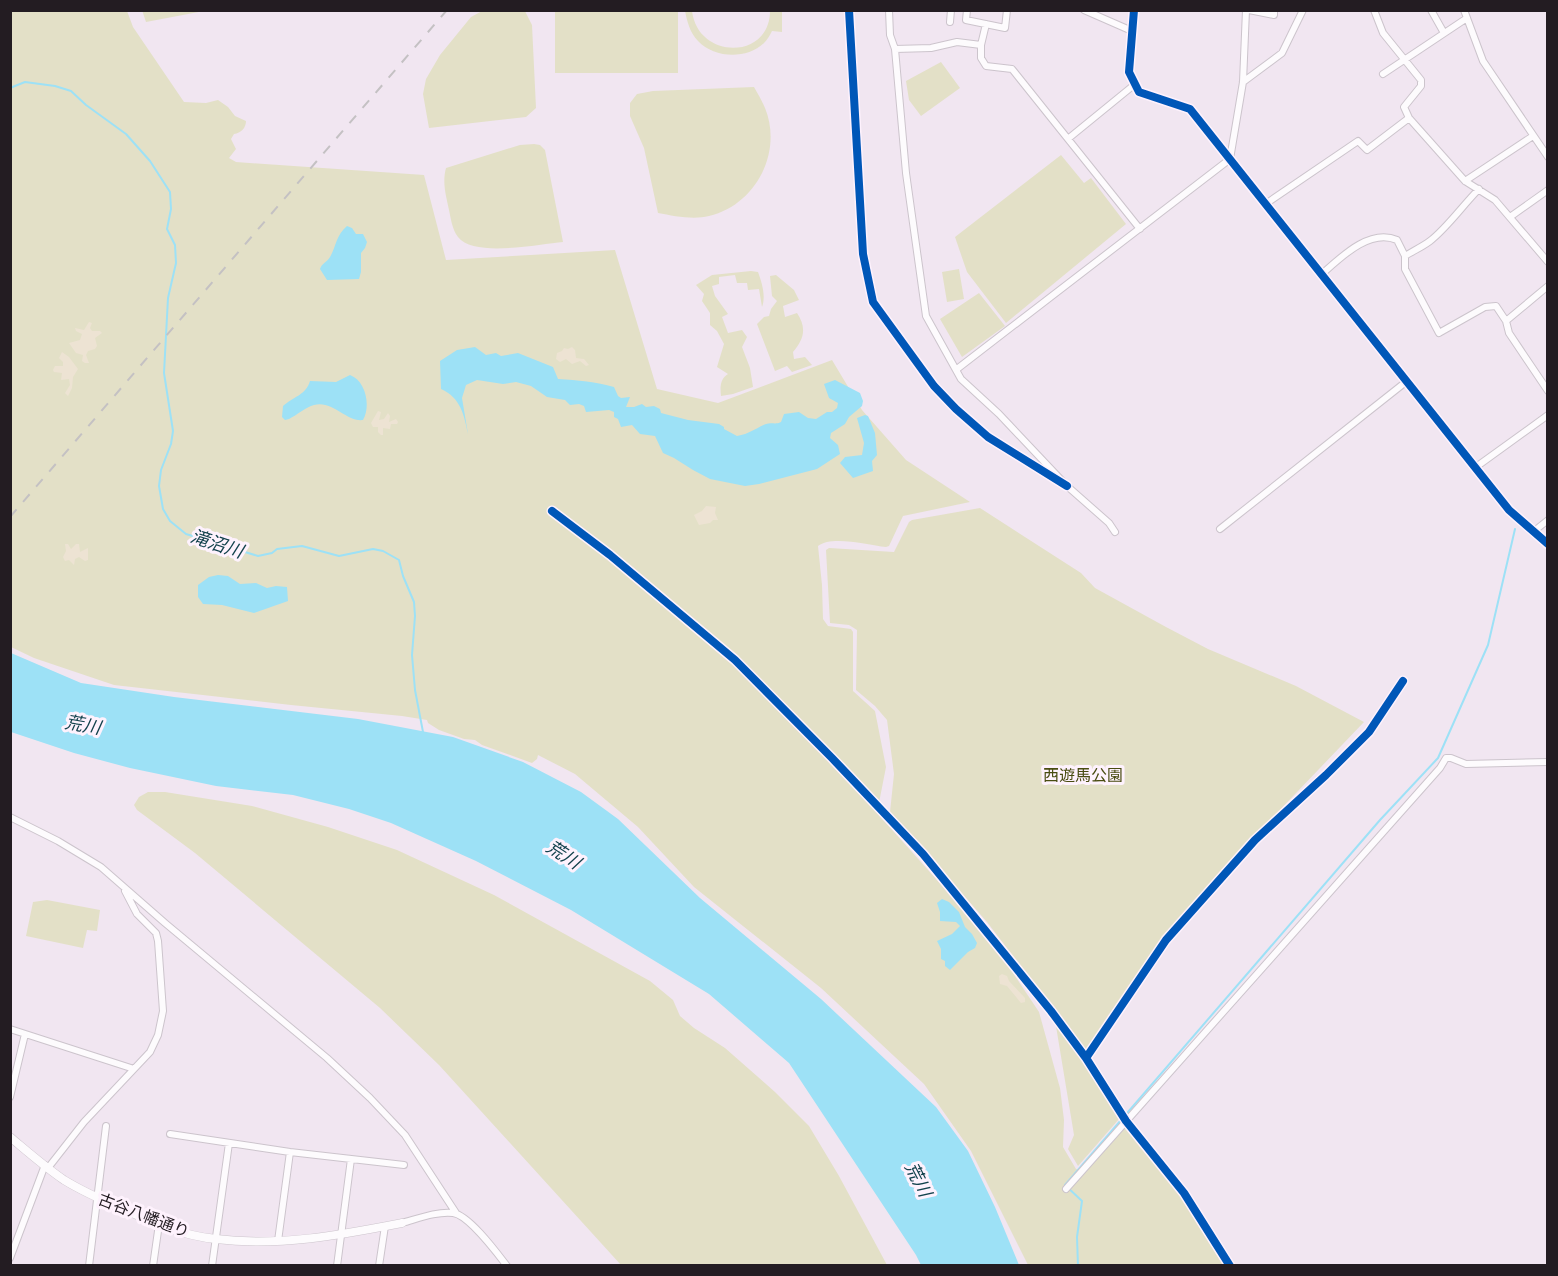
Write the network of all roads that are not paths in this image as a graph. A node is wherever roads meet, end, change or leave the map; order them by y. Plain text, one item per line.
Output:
1 (889, 10) edge
2 (951, 10) edge
3 (967, 10) edge
4 (1007, 10) edge
5 (1084, 10) edge
6 (1134, 10) edge
7 (1248, 10) edge
8 (1274, 10) edge
9 (1303, 10) edge
10 (1374, 10) edge
11 (1431, 10) edge
12 (1464, 10) edge
13 (1096, 13) edge
14 (1467, 18) junction
15 (950, 22) dead end
16 (986, 24) junction
17 (1132, 31) junction
18 (1444, 33) junction
19 (981, 45) junction
20 (895, 49) junction
21 (1404, 60) junction
22 (1383, 74) dead end
23 (1243, 82) junction
24 (1134, 85) junction
25 (1409, 118) junction
26 (1533, 136) junction
27 (1069, 138) junction
28 (1548, 142) edge
29 (1540, 146) junction
30 (1548, 157) edge
31 (1230, 159) junction
32 (1465, 181) junction
33 (1479, 189) junction
34 (1548, 190) edge
35 (1267, 203) junction
36 (1510, 217) junction
37 (1140, 229) junction
38 (1405, 256) junction
39 (1548, 262) edge
40 (1322, 274) junction
41 (1548, 286) edge
42 (1506, 321) junction
43 (957, 369) junction
44 (1407, 381) junction
45 (1548, 391) edge
46 (1548, 415) edge
47 (1476, 467) junction
48 (552, 512) dead end
49 (1548, 520) edge
50 (1220, 529) dead end
51 (1115, 532) dead end
52 (1533, 532) junction
53 (1548, 544) edge
54 (1548, 762) edge
55 (10, 817) edge
56 (123, 888) junction
57 (10, 1029) edge
58 (25, 1034) junction
59 (1086, 1058) dead end
60 (134, 1069) junction
61 (10, 1097) edge
62 (106, 1126) dead end
63 (170, 1134) dead end
64 (10, 1137) edge
65 (229, 1143) junction
66 (290, 1152) junction
67 (351, 1159) junction
68 (404, 1165) dead end
69 (47, 1166) junction
70 (1066, 1189) dead end
71 (98, 1198) junction
72 (456, 1213) junction
73 (402, 1222) joint
74 (159, 1224) junction
75 (385, 1226) junction
76 (341, 1235) junction
77 (216, 1239) junction
78 (278, 1241) junction
79 (10, 1258) edge
80 (88, 1266) edge
81 (153, 1266) edge
82 (212, 1266) edge
83 (337, 1266) edge
84 (380, 1266) edge
85 (507, 1266) edge

1 - 20 street
2 - 15 street
3 - 16 street
4 - 16 street
5 - 13 street
6 - 17 street
7 - 8 street
7 - 23 street
9 - 23 street
10 - 21 street
11 - 18 street
12 - 14 street
13 - 17 street
14 - 18 street
14 - 26 street
16 - 19 street
17 - 24 street
18 - 21 street
19 - 20 street
19 - 27 street
20 - 43 street
21 - 22 street
21 - 25 street
23 - 31 street
24 - 27 street
24 - 31 street
25 - 32 street
25 - 35 street
26 - 29 street
26 - 32 street
27 - 37 street
28 - 29 street
29 - 30 street
31 - 35 street
31 - 37 street
32 - 33 street
33 - 36 street
33 - 38 street
34 - 36 street
35 - 40 street
36 - 39 street
37 - 43 street
38 - 40 street
38 - 42 street
40 - 44 street
41 - 42 street
42 - 45 street
43 - 51 street
44 - 47 street
44 - 50 street
46 - 47 street
47 - 52 street
48 - 59 street
49 - 52 street
52 - 53 street
54 - 70 street
55 - 56 street
56 - 60 street
56 - 72 street
57 - 58 street
58 - 60 street
58 - 61 street
60 - 69 street
62 - 71 street
63 - 65 street
64 - 69 street, 古谷八幡通り
65 - 66 street
65 - 77 street
66 - 67 street
66 - 78 street
67 - 68 street
67 - 76 street
69 - 71 street, 古谷八幡通り
69 - 79 street
71 - 74 street, 古谷八幡通り
71 - 80 street
72 - 73 street
72 - 85 street
73 - 75 street, 古谷八幡通り
74 - 77 street, 古谷八幡通り
74 - 81 street
75 - 76 street, 古谷八幡通り
75 - 84 street
76 - 78 street, 古谷八幡通り
76 - 83 street
77 - 78 street, 古谷八幡通り
77 - 82 street

